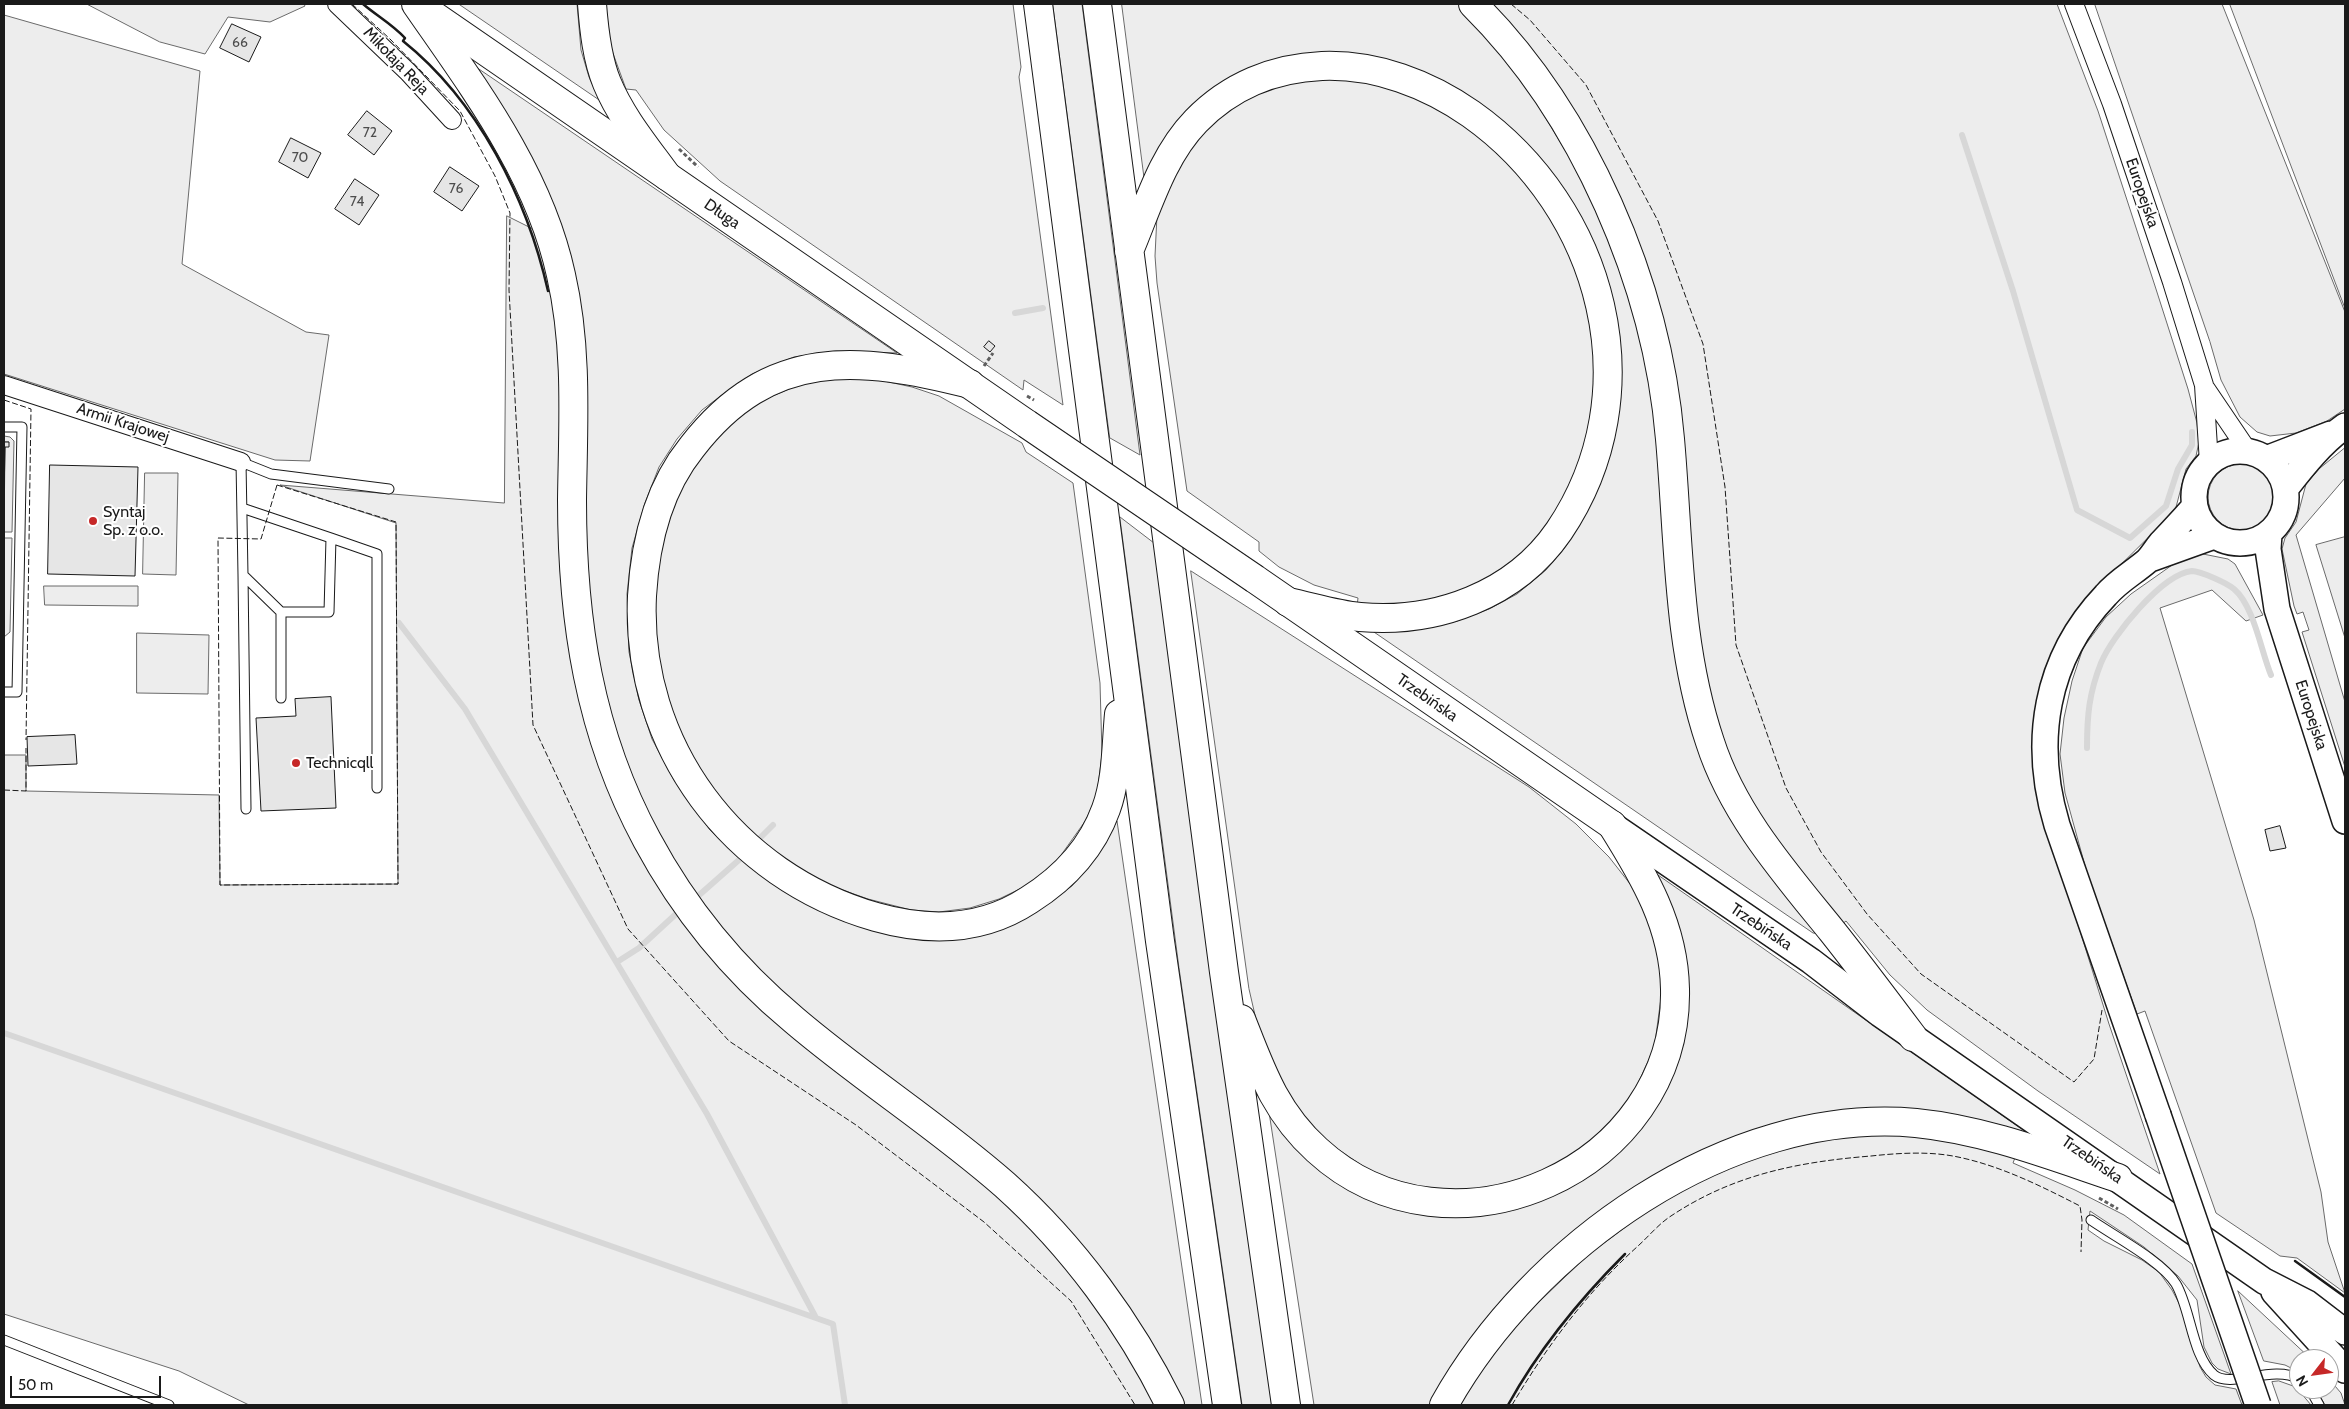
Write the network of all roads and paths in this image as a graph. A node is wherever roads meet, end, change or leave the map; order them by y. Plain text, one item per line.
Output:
1 (337, 4) edge
2 (416, 4) edge
3 (592, 4) edge
4 (1096, 4) edge
5 (1473, 4) edge
6 (2074, 4) edge
7 (1038, 11) edge
8 (452, 120) dead end
9 (668, 176) junction
10 (1129, 252) junction
11 (993, 354) dead end
12 (977, 375) junction
13 (4, 385) edge
14 (2204, 385) junction
15 (4, 427) edge
16 (2340, 430) edge
17 (2257, 455) junction
18 (241, 462) junction
19 (2209, 463) junction
20 (2286, 488) junction
21 (389, 489) dead end
22 (2194, 506) junction
23 (242, 508) junction
24 (2269, 534) junction
25 (2214, 536) junction
26 (331, 538) junction
27 (2239, 544) junction
28 (2148, 560) junction
29 (243, 575) junction
30 (1254, 579) joint
31 (1288, 602) junction
32 (2276, 609) junction
33 (281, 612) junction
34 (1123, 658) junction
35 (4, 692) edge
36 (281, 698) dead end
37 (376, 788) dead end
38 (246, 808) dead end
39 (2345, 821) edge
40 (1612, 825) junction
41 (1224, 972) junction
42 (1913, 1037) junction
43 (2118, 1178) junction
44 (2094, 1195) dead end
45 (2126, 1213) dead end
46 (2091, 1220) dead end
47 (2264, 1280) junction
48 (2307, 1303) junction
49 (2345, 1316) edge
50 (2345, 1332) edge
51 (4, 1340) edge
52 (2345, 1370) edge
53 (2289, 1376) edge
54 (169, 1405) edge
55 (1170, 1405) edge
56 (1227, 1405) edge
57 (1286, 1405) edge
58 (1444, 1405) edge
59 (2258, 1405) edge

1 - 8 street, Mikołaja Reja
2 - 9 main road, Długa
2 - 55 main road
3 - 9 main road
4 - 10 main road
5 - 42 main road
6 - 14 street, Europejska
7 - 34 main road
9 - 12 main road, Długa
10 - 31 main road
10 - 41 main road
11 - 12 path
12 - 30 main road, Długa, bridge
12 - 34 main road
13 - 18 street, Armii Krajowej
14 - 17 street, Europejska
14 - 19 street, Europejska
15 - 35 lane
16 - 17 main road
16 - 20 main road
17 - 19 main road
17 - 20 main road
18 - 21 lane
18 - 23 lane
19 - 22 main road
20 - 24 main road
22 - 25 main road
22 - 28 main road
23 - 26 lane
23 - 29 lane
24 - 27 main road
24 - 32 main road, Europejska
25 - 27 main road
25 - 28 main road
26 - 33 lane
26 - 37 lane
27 - 32 main road, Europejska
28 - 59 main road, bridge
29 - 33 lane
29 - 38 lane
30 - 31 main road, Trzebińska
31 - 40 main road, Trzebińska
32 - 39 main road, Europejska
33 - 36 lane
34 - 56 main road
40 - 41 main road
40 - 42 main road, Trzebińska
41 - 57 main road
42 - 43 main road, Trzebińska
43 - 47 main road, Trzebińska
43 - 58 main road
44 - 45 path
46 - 53 lane
47 - 48 main road, Trzebińska
47 - 52 main road, Trzebińska
48 - 49 main road
48 - 50 main road, Trzebińska
51 - 54 lane

